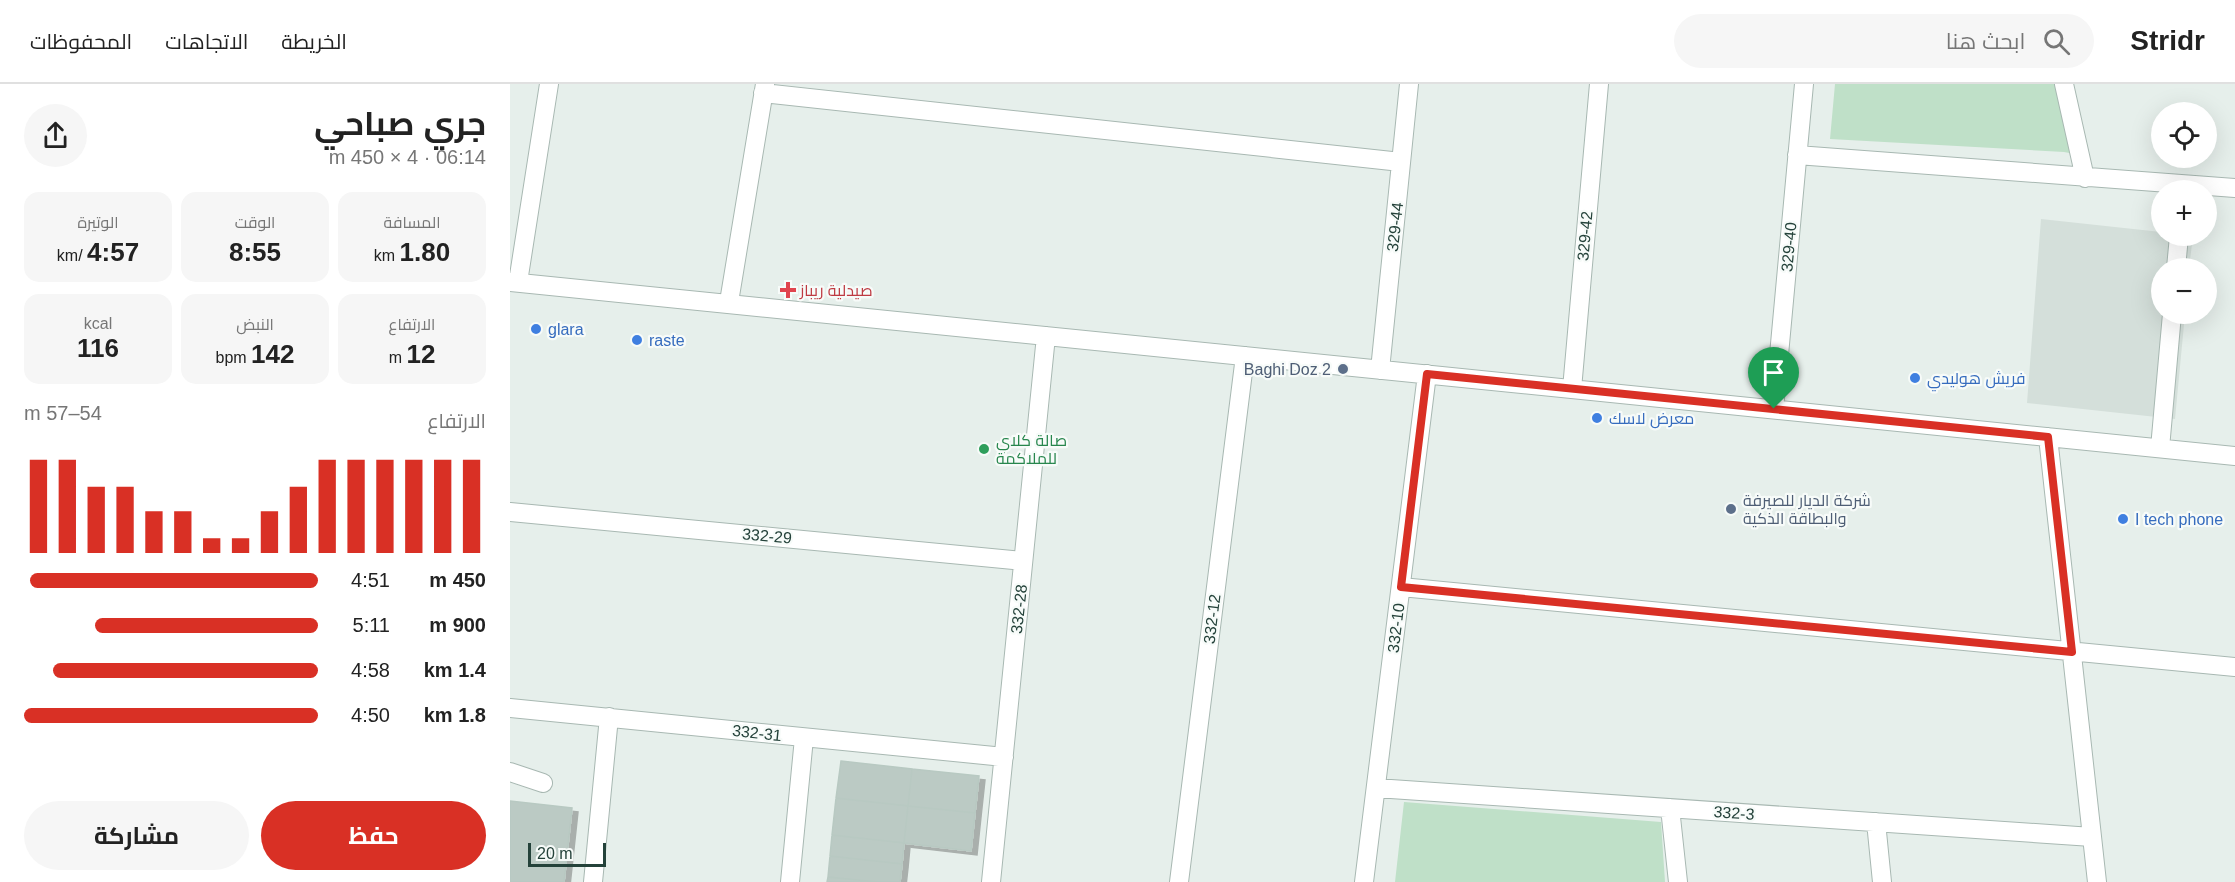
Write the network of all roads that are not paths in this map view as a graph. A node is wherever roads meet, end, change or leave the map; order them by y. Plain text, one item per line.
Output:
1 (549, 84) edge
2 (1409, 84) edge
3 (1599, 84) edge
4 (1804, 84) edge
5 (2064, 84) edge
6 (764, 88) edge
7 (1797, 155) junction
8 (1401, 162) junction
9 (2085, 177) junction
10 (2151, 184) edge
11 (2217, 188) edge
12 (2235, 188) edge
13 (514, 282) edge
14 (729, 302) junction
15 (2171, 324) edge
16 (1046, 336) junction
17 (1245, 356) junction
18 (1380, 369) junction
19 (1427, 374) junction
20 (1572, 389) junction
21 (1774, 409) junction
22 (2048, 437) junction
23 (2160, 448) junction
24 (2235, 456) edge
25 (510, 512) edge
26 (1023, 561) junction
27 (1401, 587) junction
28 (2072, 652) junction
29 (2235, 667) edge
30 (510, 708) edge
31 (609, 717) junction
32 (804, 738) junction
33 (1004, 757) junction
34 (510, 772) edge
35 (543, 783) dead end
36 (1376, 788) junction
37 (1671, 808) junction
38 (1876, 822) junction
39 (2092, 837) junction
40 (593, 882) edge
41 (790, 882) edge
42 (991, 882) edge
43 (1179, 882) edge
44 (1364, 882) edge
45 (1678, 882) edge
46 (1882, 882) edge
47 (2097, 882) edge

1 - 13 street
2 - 8 street, 329-44
3 - 20 street, 329-42
4 - 7 street, 329-40
5 - 9 street
6 - 8 street
6 - 14 street
7 - 9 street
7 - 21 street, 329-40
8 - 18 street, 329-44
9 - 10 street
11 - 12 street
13 - 14 street
14 - 16 street
15 - 23 street
16 - 17 street
16 - 26 street, 332-28
17 - 18 street
17 - 43 street, 332-12
18 - 19 street
19 - 20 street
19 - 27 street, 332-10
20 - 21 street
21 - 22 street
22 - 23 street
22 - 28 street
23 - 24 street
25 - 26 street, 332-29
26 - 33 street, 332-28
27 - 28 street
27 - 36 street, 332-10
28 - 29 street
28 - 39 street
30 - 31 street, 332-31
31 - 32 street, 332-31
31 - 40 street
32 - 33 street, 332-31
32 - 41 street
33 - 42 street, 332-28
34 - 35 street
36 - 37 street, 332-3
36 - 44 street, 332-10
37 - 38 street, 332-3
37 - 45 street
38 - 39 street, 332-3
38 - 46 street
39 - 47 street

